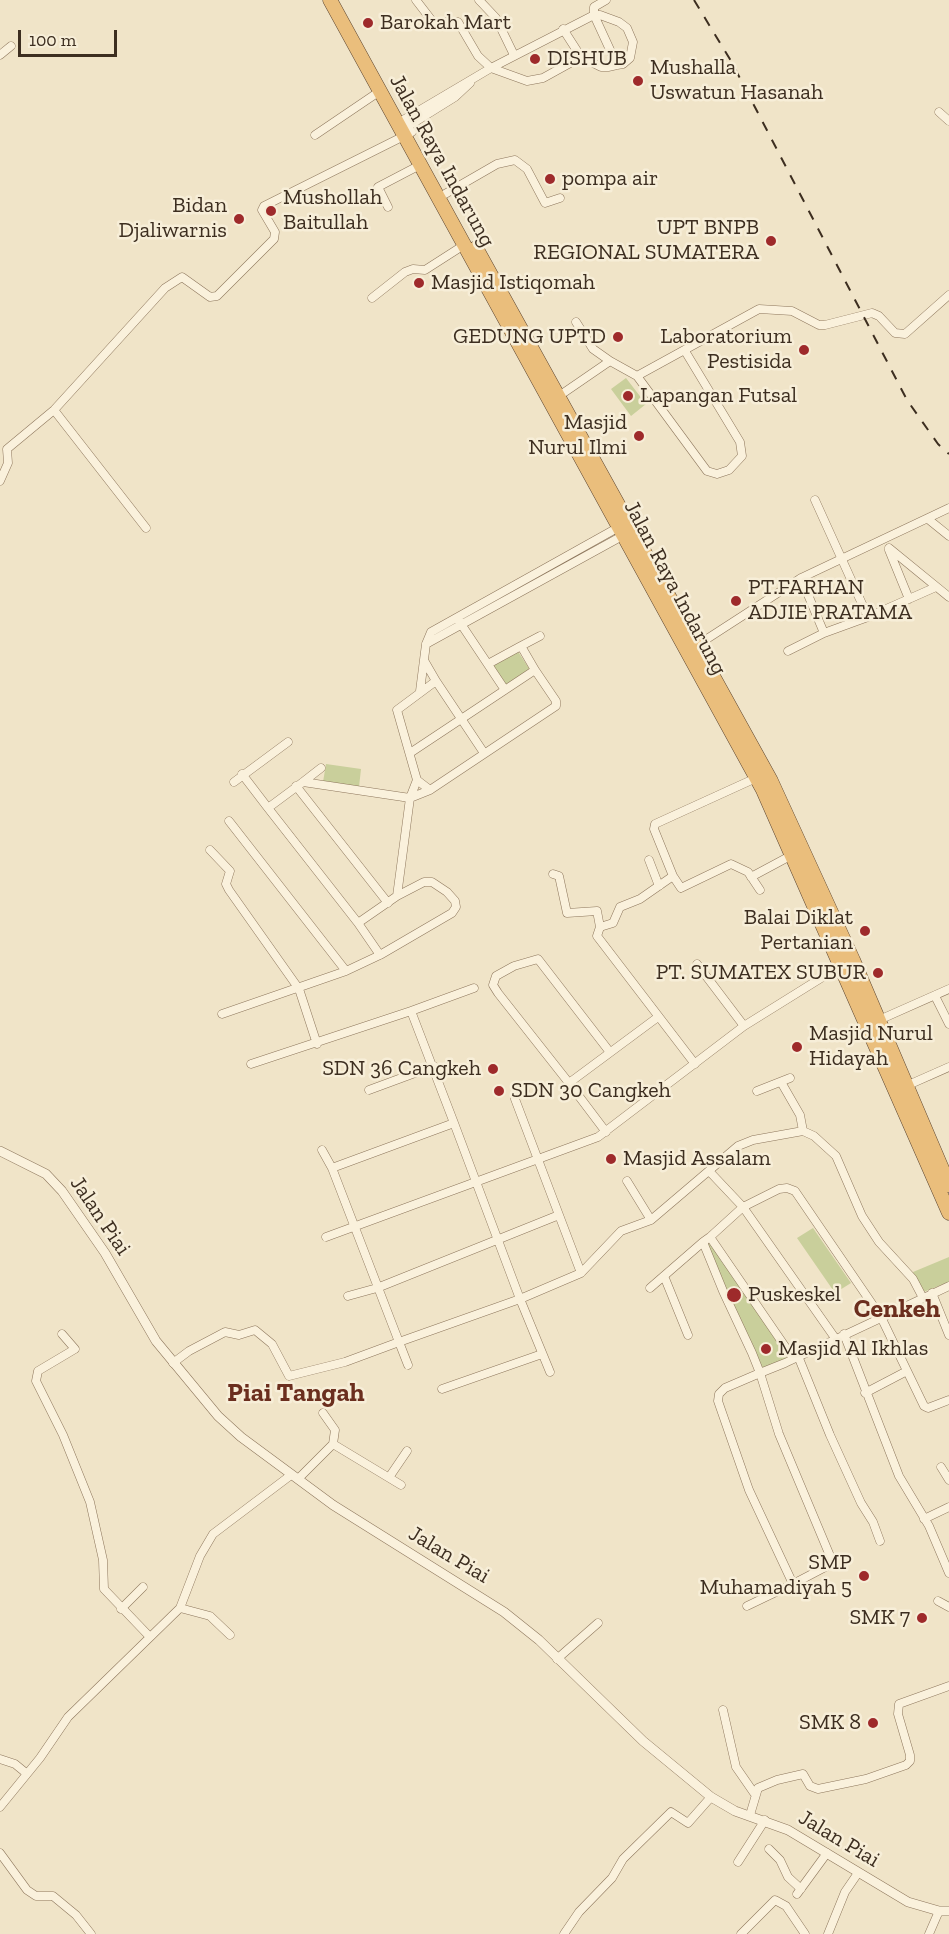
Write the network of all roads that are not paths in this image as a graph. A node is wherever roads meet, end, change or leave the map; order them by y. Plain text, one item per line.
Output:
1 (416, 0) edge
2 (479, 0) edge
3 (606, 0) edge
4 (337, 3) edge
5 (594, 15) junction
6 (563, 29) junction
7 (11, 46) dead end
8 (0, 55) edge
9 (514, 56) junction
10 (581, 57) junction
11 (617, 65) junction
12 (491, 68) junction
13 (380, 91) junction
14 (939, 112) dead end
15 (949, 121) edge
16 (405, 127) junction
17 (315, 135) dead end
18 (422, 164) junction
19 (445, 194) junction
20 (560, 198) dead end
21 (388, 207) dead end
22 (463, 237) junction
23 (949, 294) edge
24 (372, 298) dead end
25 (576, 322) dead end
26 (685, 351) junction
27 (610, 361) junction
28 (637, 376) junction
29 (552, 391) junction
30 (54, 410) junction
31 (0, 481) edge
32 (815, 500) dead end
33 (949, 508) edge
34 (928, 519) junction
35 (146, 528) dead end
36 (622, 531) junction
37 (949, 536) edge
38 (887, 544) junction
39 (841, 557) junction
40 (801, 578) junction
41 (936, 587) junction
42 (949, 597) edge
43 (909, 598) junction
44 (868, 617) junction
45 (459, 621) junction
46 (824, 633) junction
47 (540, 636) dead end
48 (521, 646) junction
49 (696, 646) junction
50 (788, 651) dead end
51 (424, 662) junction
52 (488, 664) junction
53 (535, 670) junction
54 (436, 681) junction
55 (505, 690) junction
56 (420, 691) junction
57 (461, 718) junction
58 (288, 742) dead end
59 (410, 753) junction
60 (484, 753) junction
61 (321, 768) dead end
62 (242, 774) junction
63 (756, 778) junction
64 (417, 780) junction
65 (234, 782) dead end
66 (300, 784) junction
67 (430, 790) junction
68 (410, 798) junction
69 (268, 808) junction
70 (230, 821) dead end
71 (210, 850) dead end
72 (792, 855) junction
73 (649, 860) dead end
74 (552, 874) dead end
75 (673, 876) junction
76 (751, 877) junction
77 (659, 885) junction
78 (760, 890) dead end
79 (397, 896) junction
80 (388, 903) junction
81 (358, 923) junction
82 (600, 927) junction
83 (380, 955) junction
84 (697, 963) dead end
85 (847, 963) junction
86 (346, 971) junction
87 (474, 988) dead end
88 (299, 989) junction
89 (949, 989) edge
90 (860, 992) junction
91 (935, 996) junction
92 (411, 1011) junction
93 (222, 1014) dead end
94 (658, 1017) junction
95 (879, 1020) junction
96 (949, 1024) edge
97 (744, 1026) junction
98 (317, 1044) junction
99 (609, 1051) junction
100 (251, 1064) dead end
101 (694, 1064) junction
102 (434, 1066) junction
103 (949, 1067) edge
104 (790, 1078) dead end
105 (781, 1082) junction
106 (569, 1083) junction
107 (906, 1086) junction
108 (369, 1090) dead end
109 (525, 1091) dead end
110 (757, 1091) dead end
111 (454, 1123) junction
112 (803, 1131) junction
113 (606, 1132) junction
114 (0, 1150) edge
115 (322, 1150) dead end
116 (537, 1160) junction
117 (332, 1168) junction
118 (709, 1171) junction
119 (627, 1181) dead end
120 (477, 1183) junction
121 (949, 1185) edge
122 (743, 1207) junction
123 (948, 1208) edge
124 (559, 1215) junction
125 (651, 1220) junction
126 (356, 1227) junction
127 (326, 1237) dead end
128 (707, 1240) junction
129 (498, 1241) junction
130 (581, 1273) junction
131 (664, 1276) junction
132 (949, 1286) edge
133 (377, 1288) junction
134 (650, 1288) dead end
135 (932, 1293) junction
136 (348, 1296) dead end
137 (923, 1298) junction
138 (520, 1299) junction
139 (881, 1317) junction
140 (62, 1334) dead end
141 (844, 1334) junction
142 (688, 1335) dead end
143 (949, 1335) edge
144 (835, 1338) junction
145 (399, 1342) junction
146 (542, 1354) junction
147 (795, 1357) junction
148 (174, 1363) junction
149 (408, 1365) dead end
150 (907, 1371) junction
151 (550, 1372) dead end
152 (760, 1374) junction
153 (442, 1389) dead end
154 (865, 1393) junction
155 (949, 1400) edge
156 (323, 1413) dead end
157 (333, 1444) junction
158 (407, 1451) dead end
159 (941, 1467) dead end
160 (390, 1476) junction
161 (295, 1477) junction
162 (949, 1479) edge
163 (401, 1485) dead end
164 (949, 1507) edge
165 (924, 1519) junction
166 (880, 1541) dead end
167 (949, 1573) edge
168 (794, 1584) junction
169 (143, 1587) dead end
170 (938, 1601) dead end
171 (747, 1606) dead end
172 (949, 1607) edge
173 (180, 1608) junction
174 (121, 1609) junction
175 (598, 1623) dead end
176 (230, 1635) dead end
177 (149, 1636) junction
178 (557, 1659) junction
179 (949, 1686) edge
180 (723, 1710) dead end
181 (0, 1759) edge
182 (26, 1773) junction
183 (754, 1793) junction
184 (711, 1797) junction
185 (0, 1807) edge
186 (750, 1815) junction
187 (765, 1820) junction
188 (769, 1848) dead end
189 (0, 1853) edge
190 (827, 1853) junction
191 (738, 1862) dead end
192 (858, 1874) junction
193 (944, 1911) edge
194 (92, 1934) edge
195 (564, 1934) edge
196 (741, 1934) edge
197 (805, 1934) edge
198 (828, 1934) edge
199 (929, 1934) edge

1 - 12 street
2 - 9 street
3 - 5 street
4 - 13 highway, Jalan Raya Indarung
4 - 16 highway, Jalan Raya Indarung
5 - 6 street
5 - 11 street
5 - 11 street
6 - 9 street
6 - 10 street
7 - 8 street
9 - 12 street
10 - 11 street
10 - 12 street
12 - 16 street
13 - 16 highway, Jalan Raya Indarung
13 - 17 street
14 - 15 street
16 - 18 highway, Jalan Raya Indarung
16 - 19 highway, Jalan Raya Indarung
16 - 30 street
18 - 21 street
18 - 22 highway, Jalan Raya Indarung
19 - 20 street
19 - 22 highway, Jalan Raya Indarung
22 - 24 street
22 - 29 highway, Jalan Raya Indarung
23 - 26 street
25 - 27 street
26 - 28 street
26 - 28 street
27 - 28 street
27 - 29 street
29 - 36 highway, Jalan Raya Indarung
29 - 49 highway, Jalan Raya Indarung
30 - 31 street
30 - 35 street
32 - 39 street
33 - 34 street
34 - 37 street
34 - 38 street
36 - 45 street
36 - 63 highway, Jalan Raya Indarung
38 - 39 street
38 - 41 street
38 - 43 street
39 - 40 street
39 - 44 street
40 - 46 street
40 - 49 street
41 - 42 street
41 - 43 street
43 - 44 street
44 - 46 street
45 - 51 street
45 - 52 street
46 - 50 street
47 - 48 street
48 - 52 street
48 - 53 street
49 - 85 highway, Jalan Raya Indarung
51 - 54 street
51 - 56 street
52 - 55 street
53 - 55 street
53 - 60 street
54 - 56 street
54 - 57 street
55 - 57 street
56 - 59 street
57 - 59 street
57 - 60 street
58 - 62 street
59 - 64 street
60 - 67 street
61 - 66 street
62 - 65 street
62 - 69 street
63 - 72 highway, Jalan Raya Indarung
63 - 75 street
64 - 67 street
64 - 68 street
66 - 68 street
66 - 69 street
66 - 80 street
67 - 68 street
68 - 79 street
69 - 81 street
70 - 86 street
71 - 88 street
72 - 76 street
72 - 85 highway, Jalan Raya Indarung
73 - 77 street
74 - 82 street
75 - 76 street
75 - 77 street
76 - 78 street
77 - 82 street
79 - 80 street
79 - 83 street
80 - 81 street
81 - 83 street
82 - 94 street
83 - 86 street
84 - 97 street
85 - 90 highway, Jalan Raya Indarung
85 - 97 street
86 - 88 street
87 - 92 street
88 - 93 street
88 - 98 street
89 - 91 street
90 - 95 highway, Jalan Raya Indarung
90 - 123 highway, Jalan Raya Indarung
91 - 95 street
91 - 96 street
92 - 98 street
92 - 102 street
94 - 99 street
94 - 101 street
95 - 107 highway, Jalan Raya Indarung
97 - 101 street
98 - 100 street
99 - 106 street
99 - 106 street
101 - 113 street
102 - 108 street
102 - 111 street
103 - 107 street
104 - 105 street
105 - 110 street
105 - 112 street
106 - 113 street
107 - 121 highway, Jalan Raya Indarung
109 - 116 street
111 - 117 street
111 - 120 street
112 - 118 street
112 - 137 street
113 - 116 street
114 - 148 street, Jalan Piai
115 - 117 street
116 - 120 street
116 - 124 street
117 - 126 street
118 - 122 street
118 - 125 street
119 - 125 street
120 - 126 street
120 - 129 street
122 - 128 street
122 - 139 street
122 - 144 street
124 - 129 street
124 - 130 street
125 - 130 street
126 - 127 street
126 - 133 street
128 - 131 street
128 - 147 street
128 - 152 street
129 - 133 street
129 - 138 street
130 - 138 street
131 - 134 street
131 - 142 street
132 - 135 street
133 - 136 street
133 - 145 street
135 - 137 street
135 - 143 street
137 - 139 street
138 - 145 street
138 - 146 street
139 - 141 street
139 - 150 street
140 - 174 street
141 - 144 street
141 - 154 street
144 - 147 street
145 - 148 street
145 - 149 street
146 - 151 street
146 - 153 street
147 - 152 street
147 - 166 street
148 - 161 street, Jalan Piai
150 - 154 street
150 - 155 street
152 - 168 street
152 - 168 street
154 - 165 street
156 - 157 street
157 - 160 street
157 - 161 street
158 - 160 street
159 - 162 street
160 - 163 street
161 - 173 street
161 - 178 street, Jalan Piai
164 - 165 street
165 - 167 street
168 - 171 street
169 - 174 street
170 - 172 street
173 - 176 street
173 - 177 street
174 - 177 street
175 - 178 street
177 - 182 street
178 - 184 street, Jalan Piai
179 - 183 street
180 - 183 street
181 - 182 street
182 - 185 street
183 - 186 street
184 - 186 street, Jalan Piai
184 - 195 street
186 - 187 street, Jalan Piai
187 - 190 street, Jalan Piai
187 - 191 street
188 - 190 street
189 - 194 street
190 - 192 street, Jalan Piai
192 - 193 street, Jalan Piai
192 - 198 street
193 - 199 street
196 - 197 street

